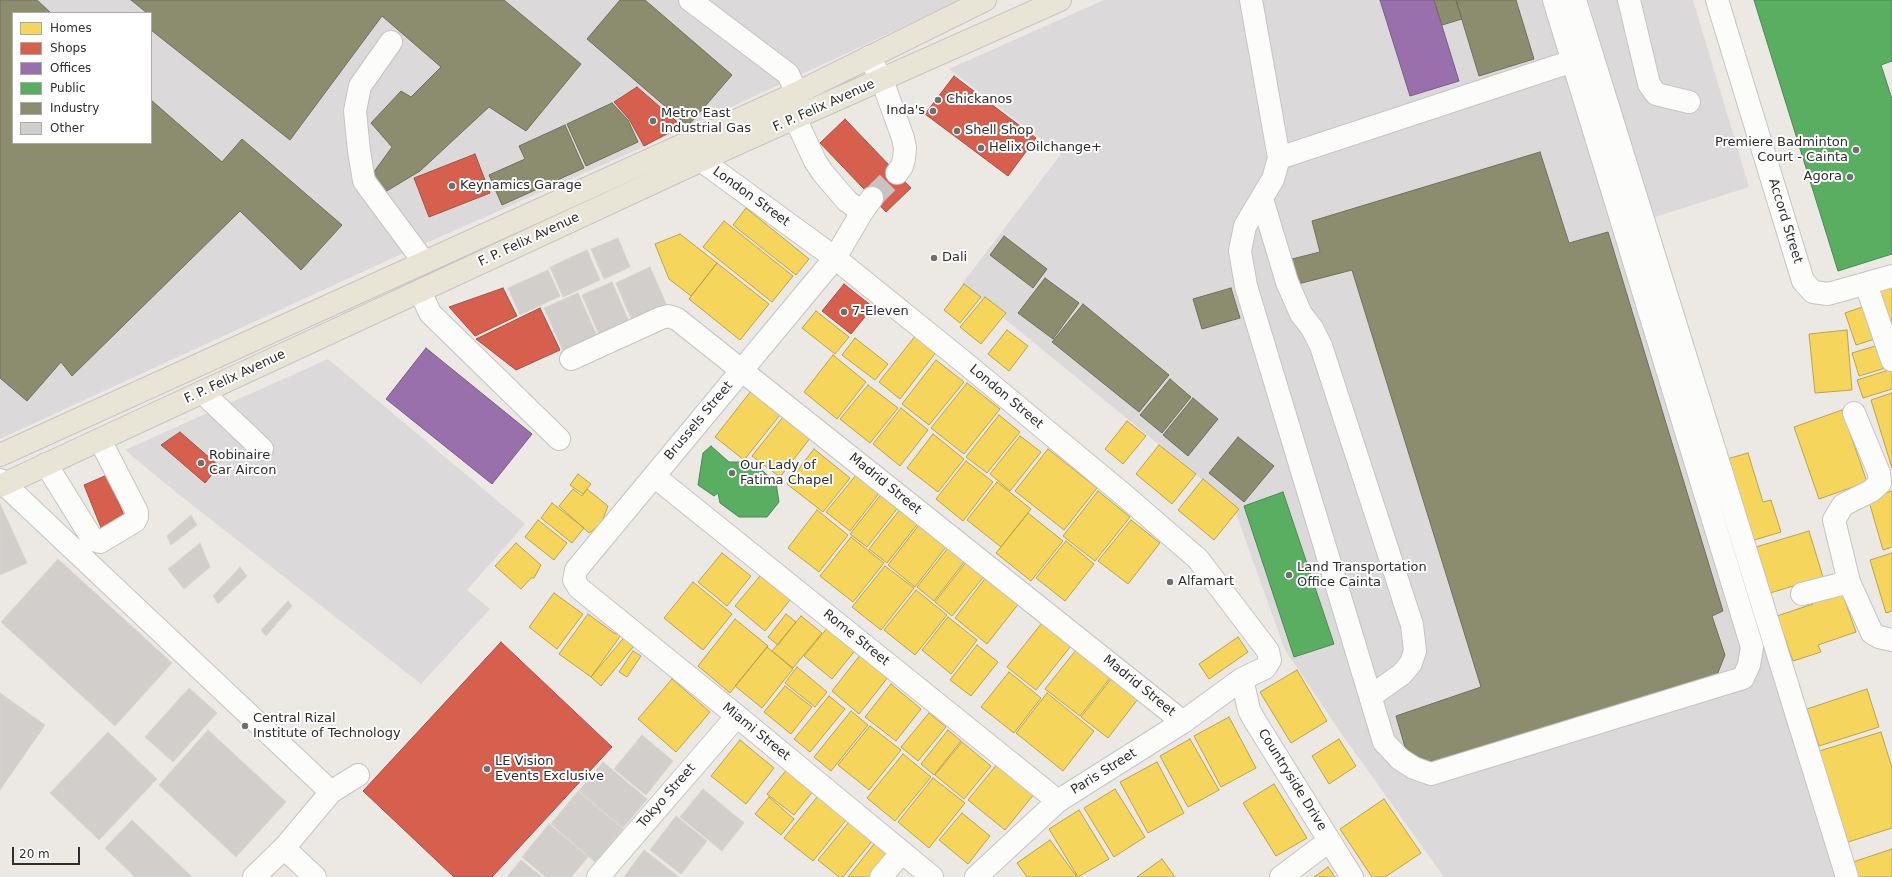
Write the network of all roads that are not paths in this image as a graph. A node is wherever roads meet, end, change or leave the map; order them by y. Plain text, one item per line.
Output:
1 (690, 0) edge
2 (985, 0) edge
3 (1059, 0) edge
4 (1251, 0) edge
5 (1554, 0) edge
6 (1575, 0) edge
7 (1629, 0) edge
8 (1717, 0) edge
9 (390, 42) dead end
10 (869, 57) junction
11 (1573, 61) junction
12 (882, 80) junction
13 (797, 93) junction
14 (1689, 102) dead end
15 (795, 118) junction
16 (681, 145) junction
17 (1279, 158) junction
18 (703, 161) junction
19 (897, 173) tunnel mouth
20 (1262, 199) junction
21 (835, 258) junction
22 (416, 265) junction
23 (1892, 276) edge
24 (1866, 284) junction
25 (420, 291) junction
26 (571, 360) dead end
27 (1892, 360) edge
28 (191, 369) junction
29 (741, 370) junction
30 (202, 392) junction
31 (1854, 413) dead end
32 (558, 439) dead end
33 (100, 440) junction
34 (262, 450) dead end
35 (0, 454) edge
36 (46, 464) junction
37 (654, 476) junction
38 (2, 483) edge
39 (1849, 582) junction
40 (579, 588) joint
41 (1802, 594) dead end
42 (1892, 640) edge
43 (1242, 679) junction
44 (1370, 696) junction
45 (737, 716) junction
46 (1183, 722) junction
47 (358, 775) dead end
48 (331, 792) junction
49 (1058, 801) junction
50 (1329, 841) junction
51 (284, 848) junction
52 (902, 852) junction
53 (254, 877) edge
54 (315, 877) edge
55 (598, 877) edge
56 (881, 877) edge
57 (932, 877) edge
58 (976, 877) edge
59 (1281, 877) edge
60 (1352, 877) edge
61 (1847, 877) edge

1 - 13 street
2 - 10 main road, F. P. Felix Avenue
3 - 12 main road, F. P. Felix Avenue
4 - 17 street
5 - 11 street
6 - 61 street
7 - 14 street
8 - 24 street, Accord Street
9 - 22 street
10 - 12 street
10 - 13 main road, F. P. Felix Avenue
11 - 17 street
11 - 44 street
12 - 15 main road, F. P. Felix Avenue
12 - 19 street
13 - 15 street
13 - 16 main road, F. P. Felix Avenue
15 - 18 main road, F. P. Felix Avenue
15 - 21 street, Brussels Street
16 - 18 street, London Street
16 - 22 main road, F. P. Felix Avenue
17 - 20 street
18 - 21 street, London Street
18 - 25 main road, F. P. Felix Avenue
20 - 44 street
20 - 44 street
21 - 29 street, Brussels Street
21 - 43 street, London Street
22 - 25 main road
22 - 28 main road, F. P. Felix Avenue
23 - 24 street, Accord Street
24 - 27 street
25 - 30 main road, F. P. Felix Avenue
25 - 32 street
26 - 29 street, Madrid Street
28 - 30 main road
28 - 35 main road, F. P. Felix Avenue
29 - 37 street, Brussels Street
29 - 46 street, Madrid Street
30 - 33 main road, F. P. Felix Avenue
30 - 34 street
31 - 39 street
33 - 36 main road, F. P. Felix Avenue
33 - 36 street
36 - 38 main road, F. P. Felix Avenue
37 - 40 street, Brussels Street
37 - 49 street, Rome Street
38 - 48 street
39 - 41 street
39 - 42 street
40 - 45 street, Miami Street
43 - 46 street, Paris Street
43 - 50 street, Countryside Drive
45 - 52 street, Miami Street
45 - 55 street, Tokyo Street
46 - 49 street, Paris Street
47 - 48 street
48 - 51 street
49 - 58 street, Paris Street
50 - 59 street
50 - 60 street, Countryside Drive
51 - 53 street
51 - 54 street
52 - 56 street
52 - 57 street, Miami Street

